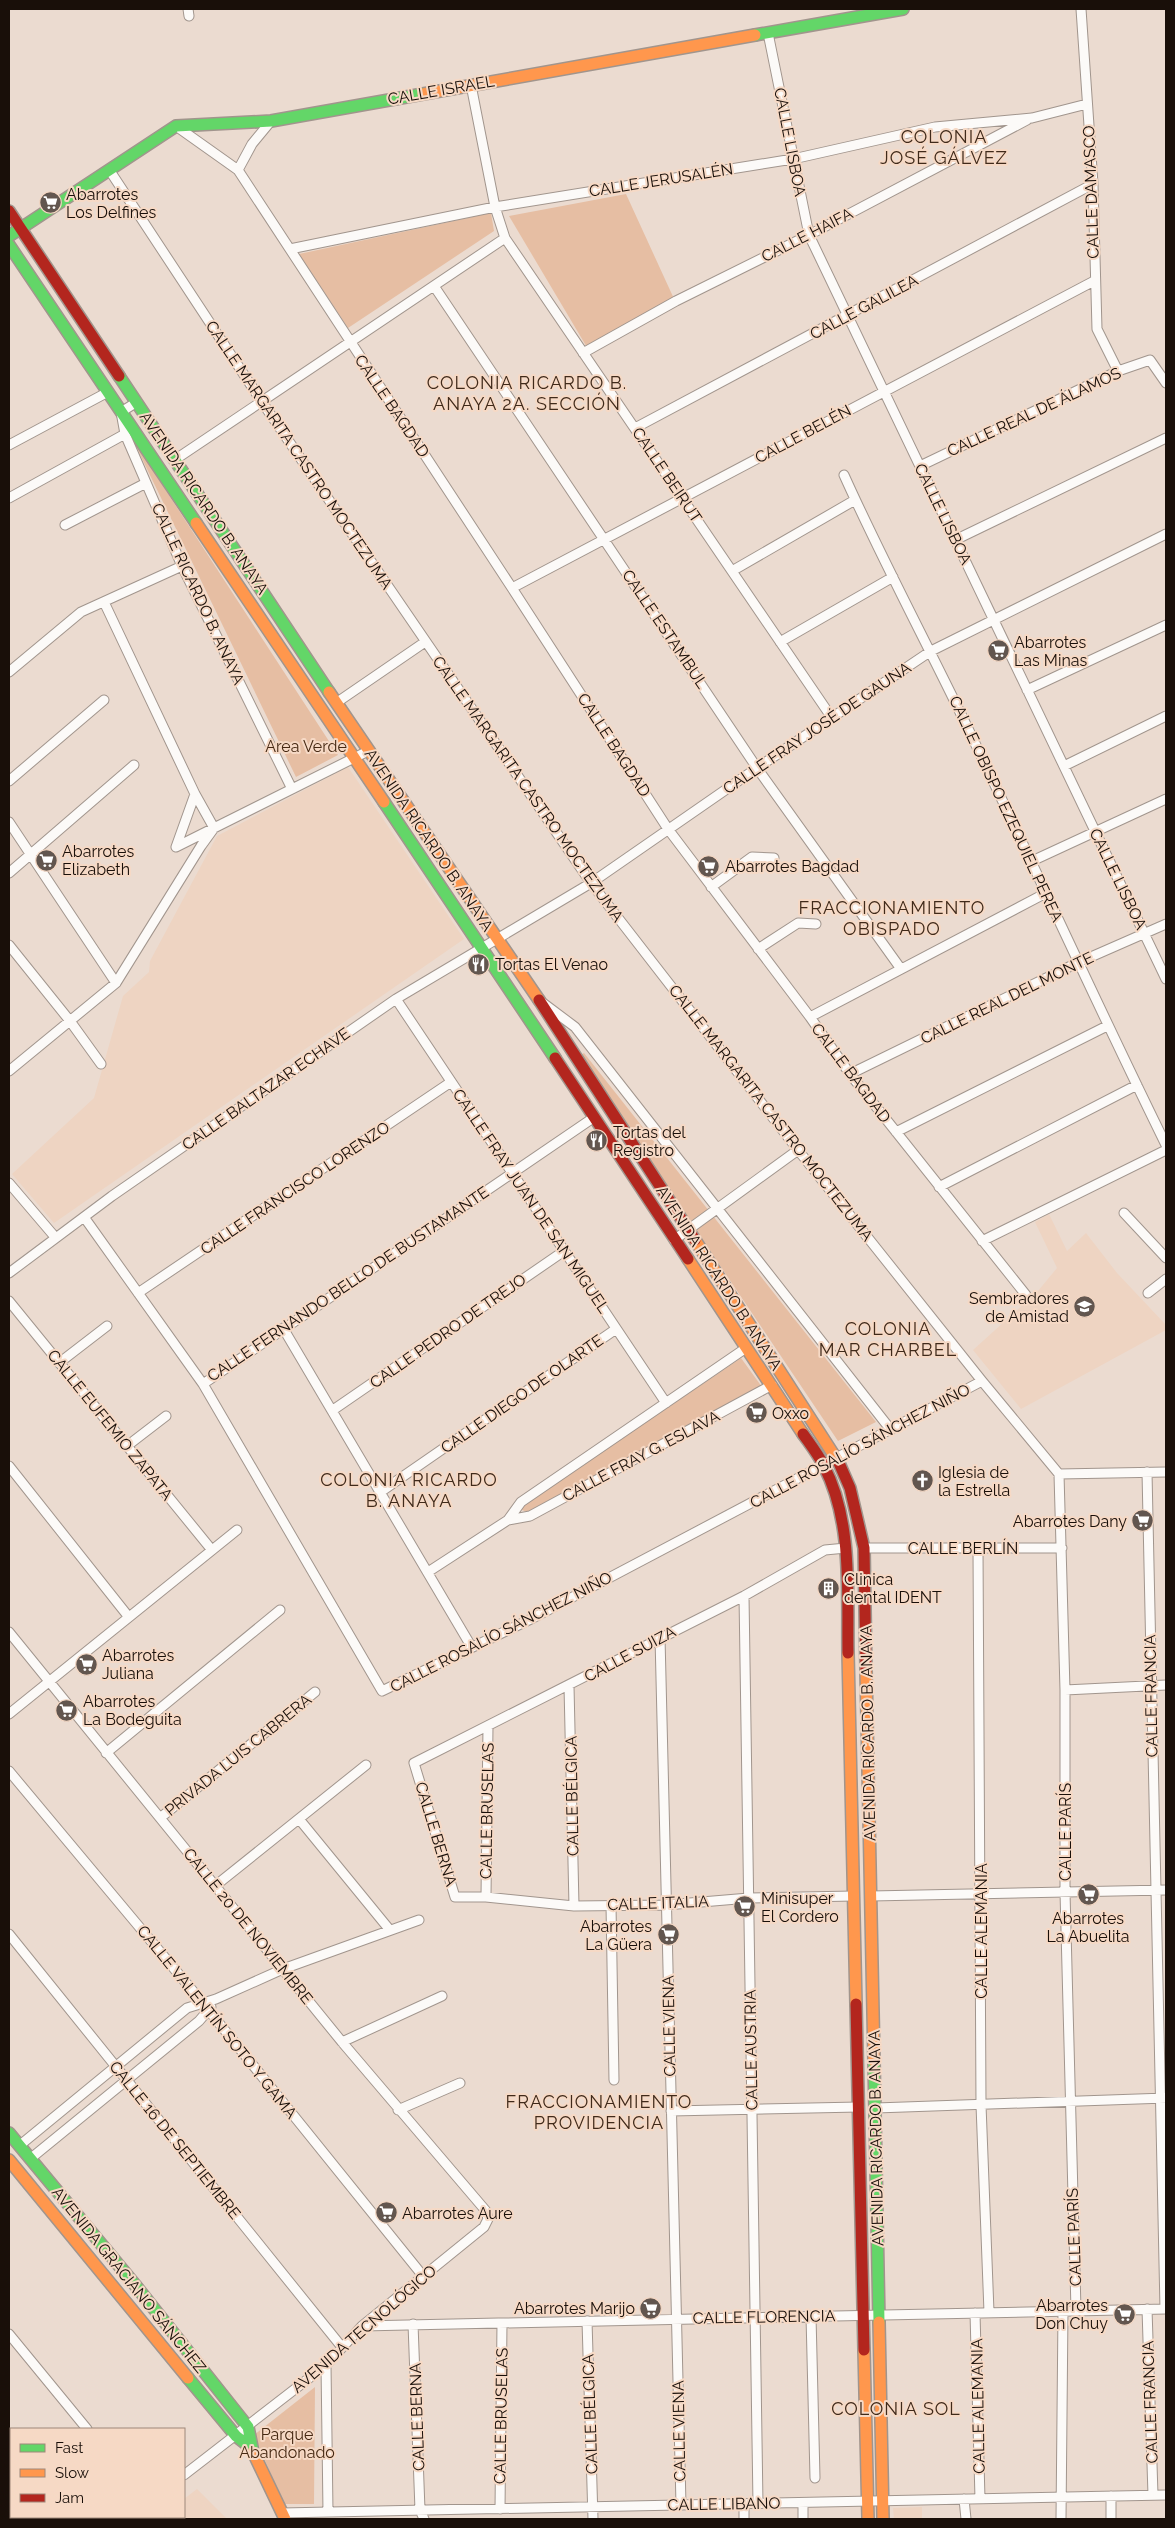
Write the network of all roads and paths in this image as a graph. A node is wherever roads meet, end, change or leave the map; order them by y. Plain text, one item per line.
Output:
1 (903, 9) edge
2 (1081, 9) edge
3 (768, 33) junction
4 (471, 85) junction
5 (1087, 104) junction
6 (1032, 118) junction
7 (271, 121) junction
8 (176, 126) junction
9 (793, 159) junction
10 (238, 170) junction
11 (110, 171) junction
12 (1093, 184) junction
13 (495, 207) junction
14 (9, 211) edge
15 (20, 229) junction
16 (809, 235) junction
17 (9, 236) edge
18 (505, 238) junction
19 (9, 245) edge
20 (290, 249) junction
21 (1094, 281) junction
22 (434, 286) junction
23 (848, 316) junction
24 (350, 343) junction
25 (583, 353) junction
26 (1118, 372) junction
27 (1166, 383) edge
28 (884, 391) junction
29 (108, 392) junction
30 (137, 402) junction
31 (262, 402) junction
32 (122, 412) junction
33 (635, 428) junction
34 (124, 434) junction
35 (1166, 438) edge
36 (10, 441) edge
37 (176, 459) junction
38 (920, 466) junction
39 (844, 475) dead end
40 (146, 482) junction
41 (9, 498) edge
42 (682, 498) junction
43 (855, 500) junction
44 (65, 525) dead end
45 (1166, 534) edge
46 (605, 539) junction
47 (955, 540) junction
48 (182, 566) junction
49 (732, 571) junction
50 (893, 577) junction
51 (512, 588) junction
52 (104, 602) junction
53 (994, 620) junction
54 (1166, 625) edge
55 (425, 642) junction
56 (780, 642) junction
57 (931, 651) junction
58 (9, 672) edge
59 (1027, 690) junction
60 (104, 700) dead end
61 (336, 703) junction
62 (1166, 716) edge
63 (832, 718) junction
64 (368, 750) junction
65 (353, 758) junction
66 (134, 765) dead end
67 (1064, 766) junction
68 (757, 768) junction
69 (9, 781) edge
70 (292, 789) junction
71 (195, 794) junction
72 (1166, 798) edge
73 (9, 822) edge
74 (214, 828) junction
75 (668, 830) junction
76 (1095, 831) junction
77 (427, 839) junction
78 (414, 848) junction
79 (30, 855) junction
80 (774, 858) dead end
81 (1032, 861) junction
82 (9, 873) edge
83 (591, 883) junction
84 (711, 887) junction
85 (1046, 893) junction
86 (816, 924) dead end
87 (1166, 924) edge
88 (1144, 934) junction
89 (497, 940) junction
90 (9, 945) edge
91 (482, 949) junction
92 (758, 949) junction
93 (1077, 963) junction
94 (901, 969) junction
95 (1166, 980) edge
96 (116, 983) junction
97 (396, 999) junction
98 (539, 1000) junction
99 (810, 1018) junction
100 (70, 1021) junction
101 (1108, 1026) junction
102 (101, 1064) dead end
103 (9, 1072) edge
104 (850, 1074) junction
105 (452, 1082) junction
106 (1137, 1085) junction
107 (593, 1118) junction
108 (896, 1132) junction
109 (1166, 1145) edge
110 (798, 1150) junction
111 (1166, 1150) edge
112 (512, 1172) junction
113 (9, 1183) edge
114 (939, 1187) junction
115 (716, 1209) junction
116 (1124, 1213) dead end
117 (84, 1217) junction
118 (688, 1230) junction
119 (55, 1237) junction
120 (674, 1240) junction
121 (982, 1241) junction
122 (564, 1251) junction
123 (1166, 1258) edge
124 (9, 1273) edge
125 (1166, 1279) edge
126 (138, 1293) junction
127 (1148, 1293) dead end
128 (1026, 1295) dead end
129 (9, 1301) edge
130 (108, 1326) dead end
131 (283, 1328) junction
132 (616, 1329) junction
133 (746, 1348) junction
134 (59, 1363) junction
135 (982, 1381) junction
136 (203, 1384) junction
137 (772, 1385) junction
138 (666, 1403) junction
139 (333, 1410) junction
140 (166, 1416) dead end
141 (891, 1430) junction
142 (127, 1446) junction
143 (837, 1458) junction
144 (9, 1466) edge
145 (824, 1466) junction
146 (1147, 1472) junction
147 (1166, 1472) edge
148 (1059, 1474) junction
149 (379, 1493) junction
150 (508, 1520) junction
151 (237, 1530) dead end
152 (211, 1548) junction
153 (846, 1548) junction
154 (864, 1548) junction
155 (1062, 1548) junction
156 (978, 1549) junction
157 (428, 1572) junction
158 (744, 1596) junction
159 (280, 1610) dead end
160 (128, 1616) junction
161 (9, 1632) edge
162 (660, 1637) junction
163 (471, 1646) junction
164 (48, 1682) junction
165 (1150, 1685) junction
166 (1166, 1685) edge
167 (569, 1686) junction
168 (1065, 1690) junction
169 (316, 1692) dead end
170 (9, 1714) edge
171 (488, 1726) junction
172 (106, 1752) junction
173 (414, 1763) joint
174 (366, 1765) dead end
175 (9, 1771) edge
176 (852, 1814) junction
177 (870, 1814) junction
178 (160, 1818) junction
179 (299, 1819) junction
180 (214, 1886) junction
181 (1155, 1890) junction
182 (1166, 1890) edge
183 (1064, 1892) junction
184 (981, 1894) junction
185 (854, 1896) junction
186 (871, 1896) junction
187 (486, 1897) junction
188 (463, 1898) joint
189 (749, 1898) junction
190 (666, 1905) junction
191 (574, 1906) junction
192 (611, 1906) junction
193 (419, 1920) dead end
194 (389, 1929) junction
195 (9, 1934) edge
196 (283, 1969) junction
197 (856, 1978) junction
198 (873, 1978) junction
199 (442, 1996) dead end
200 (216, 1999) junction
201 (202, 2002) junction
202 (208, 2010) junction
203 (342, 2042) junction
204 (115, 2066) junction
205 (127, 2080) junction
206 (614, 2080) dead end
207 (460, 2083) dead end
208 (1163, 2098) edge
209 (1070, 2102) junction
210 (981, 2105) junction
211 (859, 2108) junction
212 (876, 2108) junction
213 (752, 2109) junction
214 (398, 2110) junction
215 (671, 2111) junction
216 (9, 2133) edge
217 (19, 2146) junction
218 (9, 2154) edge
219 (30, 2159) junction
220 (9, 2160) edge
221 (13, 2173) edge
222 (488, 2220) joint
223 (423, 2276) junction
224 (136, 2286) junction
225 (122, 2298) junction
226 (1147, 2309) junction
227 (1166, 2309) edge
228 (1076, 2310) junction
229 (1063, 2311) junction
230 (990, 2312) junction
231 (975, 2313) junction
232 (864, 2315) junction
233 (879, 2315) junction
234 (811, 2316) junction
235 (755, 2317) junction
236 (676, 2319) junction
237 (587, 2321) junction
238 (502, 2322) junction
239 (413, 2324) junction
240 (362, 2326) junction
241 (9, 2334) edge
242 (342, 2346) junction
243 (326, 2365) junction
244 (248, 2427) junction
245 (86, 2428) edge
246 (236, 2436) junction
247 (250, 2447) junction
248 (185, 2475) edge
249 (815, 2478) dead end
250 (1153, 2495) junction
251 (1166, 2495) edge
252 (1111, 2496) junction
253 (1063, 2497) junction
254 (964, 2499) junction
255 (980, 2499) junction
256 (868, 2501) junction
257 (883, 2501) junction
258 (803, 2503) junction
259 (744, 2504) junction
260 (758, 2504) junction
261 (681, 2505) junction
262 (593, 2507) junction
263 (500, 2509) junction
264 (420, 2510) junction
265 (328, 2512) junction
266 (283, 2516) edge
267 (356, 2516) edge
268 (424, 2519) edge
269 (593, 2519) edge
270 (744, 2519) edge
271 (804, 2519) edge
272 (868, 2519) edge
273 (883, 2519) edge
274 (966, 2519) edge
275 (1062, 2519) edge
276 (1111, 2519) edge

1 - 3 main road, CALLE ISRAEL
2 - 5 street, CALLE DAMASCO
3 - 4 main road, CALLE ISRAEL
3 - 9 street, CALLE LISBOA
4 - 7 main road, CALLE ISRAEL
4 - 13 street, CALLE BEIRUT
5 - 6 street
5 - 12 street, CALLE DAMASCO
6 - 9 street, CALLE JERUSALÉN
6 - 16 street, CALLE HAIFA
7 - 8 main road, CALLE ISRAEL
7 - 10 street
8 - 10 street, CALLE BAGDAD
8 - 11 main road
9 - 13 street, CALLE JERUSALÉN
9 - 16 street, CALLE LISBOA
10 - 20 street, CALLE BAGDAD
11 - 15 main road
11 - 31 street, CALLE MARGARITA CASTRO MOCTEZUMA
12 - 21 street, CALLE DAMASCO
12 - 23 street, CALLE GALILEA
13 - 18 street, CALLE BEIRUT
13 - 20 street, CALLE JERUSALÉN
14 - 15 main road, AVENIDA RICARDO B. ANAYA
15 - 17 main road
15 - 30 main road, AVENIDA RICARDO B. ANAYA
16 - 23 street, CALLE LISBOA
16 - 25 street, CALLE HAIFA
18 - 22 street
18 - 25 street, CALLE BEIRUT
19 - 29 main road, AVENIDA RICARDO B. ANAYA
20 - 24 street, CALLE BAGDAD
21 - 26 street, CALLE DAMASCO
21 - 28 street, CALLE BELÉN
22 - 24 street
22 - 46 street, CALLE ESTAMBUL
23 - 28 street, CALLE LISBOA
23 - 33 street, CALLE GALILEA
24 - 31 street
24 - 51 street, CALLE BAGDAD
25 - 33 street, CALLE BEIRUT
26 - 27 street, CALLE REAL DE ÁLAMOS
26 - 38 street, CALLE REAL DE ÁLAMOS
28 - 38 street, CALLE LISBOA
28 - 42 street, CALLE BELÉN
29 - 32 main road, AVENIDA RICARDO B. ANAYA
29 - 36 street
30 - 32 street
30 - 37 main road, AVENIDA RICARDO B. ANAYA
31 - 37 street
31 - 55 street, CALLE MARGARITA CASTRO MOCTEZUMA
32 - 34 street, CALLE RICARDO B. ANAYA
32 - 65 main road, AVENIDA RICARDO B. ANAYA
33 - 42 street, CALLE BEIRUT
34 - 40 street, CALLE RICARDO B. ANAYA
34 - 41 street
35 - 47 street
37 - 61 main road, AVENIDA RICARDO B. ANAYA
38 - 47 street, CALLE LISBOA
39 - 43 street, CALLE OBISPO EZEQUIEL PEREA
40 - 44 street
40 - 48 street, CALLE RICARDO B. ANAYA
42 - 46 street, CALLE BELÉN
42 - 49 street, CALLE BEIRUT
43 - 49 street
43 - 50 street, CALLE OBISPO EZEQUIEL PEREA
45 - 53 street, CALLE FRAY JOSÉ DE GAUNA
46 - 51 street, CALLE BELÉN
46 - 68 street, CALLE ESTAMBUL
47 - 53 street, CALLE LISBOA
48 - 52 street
48 - 70 street, CALLE RICARDO B. ANAYA
49 - 56 street, CALLE BEIRUT
50 - 56 street
50 - 57 street, CALLE OBISPO EZEQUIEL PEREA
51 - 75 street, CALLE BAGDAD
52 - 58 street
52 - 71 street
53 - 57 street, CALLE FRAY JOSÉ DE GAUNA
53 - 59 street, CALLE LISBOA
54 - 59 street
55 - 61 street
55 - 83 street, CALLE MARGARITA CASTRO MOCTEZUMA
56 - 63 street, CALLE BEIRUT
57 - 63 street, CALLE FRAY JOSÉ DE GAUNA
57 - 81 street, CALLE OBISPO EZEQUIEL PEREA
59 - 67 street, CALLE LISBOA
60 - 69 street
61 - 64 main road, AVENIDA RICARDO B. ANAYA
62 - 67 street
63 - 68 street, CALLE FRAY JOSÉ DE GAUNA
64 - 65 street
64 - 77 main road, AVENIDA RICARDO B. ANAYA
65 - 70 street
65 - 78 main road, AVENIDA RICARDO B. ANAYA
66 - 79 street
67 - 76 street, CALLE LISBOA
68 - 75 street, CALLE FRAY JOSÉ DE GAUNA
68 - 94 street, CALLE ESTAMBUL
70 - 74 street
71 - 74 street
71 - 74 street
72 - 76 street
73 - 79 street
74 - 96 street
75 - 83 street, CALLE FRAY JOSÉ DE GAUNA
75 - 84 street, CALLE BAGDAD
76 - 81 street
76 - 88 street, CALLE LISBOA
77 - 78 main road
77 - 89 main road, AVENIDA RICARDO B. ANAYA
78 - 91 main road, AVENIDA RICARDO B. ANAYA
79 - 82 street
79 - 96 street
80 - 84 street
81 - 85 street, CALLE OBISPO EZEQUIEL PEREA
83 - 89 street, CALLE FRAY JOSÉ DE GAUNA
83 - 110 street, CALLE MARGARITA CASTRO MOCTEZUMA
84 - 92 street, CALLE BAGDAD
85 - 93 street, CALLE OBISPO EZEQUIEL PEREA
85 - 94 street
86 - 92 street
87 - 88 street, CALLE REAL DEL MONTE
88 - 93 street, CALLE REAL DEL MONTE
88 - 95 street, CALLE LISBOA
89 - 91 street, CALLE FRAY JOSÉ DE GAUNA
89 - 98 main road, AVENIDA RICARDO B. ANAYA
90 - 100 street
91 - 97 street, CALLE BALTAZAR ECHAVE
91 - 107 main road, AVENIDA RICARDO B. ANAYA
92 - 99 street, CALLE BAGDAD
93 - 101 street, CALLE OBISPO EZEQUIEL PEREA
93 - 104 street, CALLE REAL DEL MONTE
94 - 99 street
96 - 100 street
97 - 105 street, CALLE FRAY JUAN DE SAN MIGUEL
97 - 117 street, CALLE BALTAZAR ECHAVE
98 - 115 street
98 - 118 main road, AVENIDA RICARDO B. ANAYA
99 - 104 street, CALLE BAGDAD
100 - 102 street
100 - 103 street
101 - 106 street, CALLE OBISPO EZEQUIEL PEREA
101 - 108 street
104 - 108 street, CALLE BAGDAD
105 - 112 street, CALLE FRAY JUAN DE SAN MIGUEL
105 - 126 street, CALLE FRANCISCO LORENZO
106 - 109 street, CALLE OBISPO EZEQUIEL PEREA
106 - 114 street
107 - 112 street, CALLE FERNANDO BELLO DE BUSTAMANTE
107 - 120 main road, AVENIDA RICARDO B. ANAYA
108 - 114 street, CALLE BAGDAD
110 - 115 street
110 - 135 street, CALLE MARGARITA CASTRO MOCTEZUMA
111 - 121 street
112 - 122 street, CALLE FRAY JUAN DE SAN MIGUEL
112 - 131 street, CALLE FERNANDO BELLO DE BUSTAMANTE
113 - 119 street
114 - 121 street, CALLE BAGDAD
115 - 118 street
115 - 141 street
116 - 123 street
117 - 119 street, CALLE BALTAZAR ECHAVE
117 - 126 street, CALLE ROSALÍO SÁNCHEZ NIÑO
118 - 120 street
118 - 143 main road, AVENIDA RICARDO B. ANAYA
119 - 124 street, CALLE BALTAZAR ECHAVE
120 - 133 main road, AVENIDA RICARDO B. ANAYA
121 - 128 street, CALLE BAGDAD
122 - 132 street, CALLE FRAY JUAN DE SAN MIGUEL
122 - 139 street, CALLE PEDRO DE TREJO
125 - 127 street
126 - 136 street, CALLE ROSALÍO SÁNCHEZ NIÑO
129 - 134 street, CALLE EUFEMIO ZAPATA
130 - 134 street
131 - 136 street, CALLE FERNANDO BELLO DE BUSTAMANTE
131 - 139 street
132 - 138 street, CALLE FRAY JUAN DE SAN MIGUEL
132 - 149 street, CALLE DIEGO DE OLARTE
133 - 137 main road, AVENIDA RICARDO B. ANAYA
133 - 138 street, CALLE FRAY G. ESLAVA
134 - 142 street, CALLE EUFEMIO ZAPATA
135 - 141 street, CALLE ROSALÍO SÁNCHEZ NIÑO
135 - 148 street
136 - 163 street, CALLE ROSALÍO SÁNCHEZ NIÑO
137 - 145 main road, AVENIDA RICARDO B. ANAYA
137 - 150 street, CALLE FRAY G. ESLAVA
138 - 150 street, CALLE FRAY G. ESLAVA
139 - 149 street
140 - 142 street
141 - 143 street, CALLE ROSALÍO SÁNCHEZ NIÑO
142 - 152 street, CALLE EUFEMIO ZAPATA
143 - 145 street, CALLE ROSALÍO SÁNCHEZ NIÑO
143 - 154 main road, AVENIDA RICARDO B. ANAYA
144 - 160 street
145 - 153 main road, AVENIDA RICARDO B. ANAYA
145 - 163 street, CALLE ROSALÍO SÁNCHEZ NIÑO
146 - 147 street
146 - 148 street
146 - 165 street, CALLE FRANCIA
148 - 155 street, CALLE PARÍS
149 - 157 street
150 - 157 street, CALLE FRAY G. ESLAVA
151 - 152 street
152 - 160 street
153 - 158 street, CALLE SUIZA
153 - 176 main road, AVENIDA RICARDO B. ANAYA
154 - 156 street, CALLE BERLÍN
154 - 177 main road, AVENIDA RICARDO B. ANAYA
155 - 156 street, CALLE BERLÍN
155 - 168 street, CALLE PARÍS
156 - 184 street, CALLE ALEMANIA
157 - 163 street
158 - 162 street, CALLE SUIZA
158 - 189 street, CALLE AUSTRIA
159 - 172 street
160 - 164 street
161 - 164 street, CALLE 20 DE NOVIEMBRE
162 - 167 street, CALLE SUIZA
162 - 190 street, CALLE VIENA
164 - 170 street
164 - 172 street, CALLE 20 DE NOVIEMBRE
165 - 166 street
165 - 168 street
165 - 181 street, CALLE FRANCIA
167 - 171 street, CALLE SUIZA
167 - 191 street, CALLE BÉLGICA
168 - 183 street, CALLE PARÍS
169 - 178 street, PRIVADA LUIS CABRERA
171 - 173 street, CALLE SUIZA
171 - 187 street, CALLE BRUSELAS
172 - 178 street, CALLE 20 DE NOVIEMBRE
173 - 188 street, CALLE BERNA
174 - 179 street
175 - 201 street, CALLE VALENTÍN SOTO Y GAMA
176 - 177 main road
176 - 185 main road, AVENIDA RICARDO B. ANAYA
177 - 186 main road, AVENIDA RICARDO B. ANAYA
178 - 180 street, CALLE 20 DE NOVIEMBRE
179 - 180 street
179 - 194 street
180 - 196 street, CALLE 20 DE NOVIEMBRE
181 - 182 street
181 - 183 street
181 - 208 street, CALLE FRANCIA
183 - 184 street
183 - 209 street, CALLE PARÍS
184 - 186 street
184 - 210 street, CALLE ALEMANIA
185 - 189 street, CALLE ITALIA
185 - 197 main road, AVENIDA RICARDO B. ANAYA
186 - 198 main road, AVENIDA RICARDO B. ANAYA
187 - 188 street, CALLE ITALIA
187 - 191 street, CALLE ITALIA
189 - 190 street, CALLE ITALIA
189 - 213 street, CALLE AUSTRIA
190 - 192 street, CALLE ITALIA
190 - 215 street, CALLE VIENA
191 - 192 street, CALLE ITALIA
192 - 206 street
193 - 194 street
194 - 196 street
195 - 204 street, CALLE 16 DE SEPTIEMBRE
196 - 200 street
196 - 203 street, CALLE 20 DE NOVIEMBRE
197 - 198 main road
197 - 211 main road, AVENIDA RICARDO B. ANAYA
198 - 212 main road, AVENIDA RICARDO B. ANAYA
199 - 203 street
200 - 201 street
200 - 202 street
201 - 202 street, CALLE VALENTÍN SOTO Y GAMA
201 - 204 street
202 - 205 street
202 - 223 street, CALLE VALENTÍN SOTO Y GAMA
203 - 214 street, CALLE 20 DE NOVIEMBRE
204 - 205 street, CALLE 16 DE SEPTIEMBRE
204 - 217 street
205 - 219 street
205 - 242 street, CALLE 16 DE SEPTIEMBRE
207 - 214 street
208 - 209 street
208 - 227 street, CALLE FRANCIA
209 - 210 street
209 - 228 street, CALLE PARÍS
210 - 212 street
210 - 230 street, CALLE ALEMANIA
211 - 213 street
211 - 232 main road, AVENIDA RICARDO B. ANAYA
212 - 233 main road, AVENIDA RICARDO B. ANAYA
213 - 215 street
213 - 235 street, CALLE AUSTRIA
214 - 222 street, CALLE 20 DE NOVIEMBRE
215 - 236 street, CALLE VIENA
216 - 217 main road, AVENIDA GRACIANO SÁNCHEZ
217 - 218 main road
217 - 219 main road, AVENIDA GRACIANO SÁNCHEZ
219 - 221 main road
219 - 224 main road, AVENIDA GRACIANO SÁNCHEZ
220 - 221 main road, AVENIDA GRACIANO SÁNCHEZ
221 - 225 main road, AVENIDA GRACIANO SÁNCHEZ
222 - 223 street, AVENIDA TECNOLÓGICO
223 - 240 street, AVENIDA TECNOLÓGICO
224 - 225 main road
224 - 244 main road, AVENIDA GRACIANO SÁNCHEZ
225 - 246 main road, AVENIDA GRACIANO SÁNCHEZ
226 - 227 street, CALLE FLORENCIA
226 - 228 street, CALLE FLORENCIA
226 - 250 street, CALLE FRANCIA
228 - 229 street, CALLE FLORENCIA
229 - 230 street, CALLE FLORENCIA
229 - 253 street
230 - 231 street, CALLE FLORENCIA
231 - 233 street, CALLE FLORENCIA
231 - 255 street, CALLE ALEMANIA
232 - 233 street, CALLE FLORENCIA
232 - 234 street, CALLE FLORENCIA
232 - 256 main road, AVENIDA RICARDO B. ANAYA
233 - 257 main road, AVENIDA RICARDO B. ANAYA
234 - 235 street, CALLE FLORENCIA
234 - 249 street
235 - 236 street, CALLE FLORENCIA
235 - 260 street, CALLE AUSTRIA
236 - 237 street, CALLE FLORENCIA
236 - 261 street, CALLE VIENA
237 - 238 street, CALLE FLORENCIA
237 - 262 street, CALLE BÉLGICA
238 - 239 street, CALLE FLORENCIA
238 - 263 street, CALLE BRUSELAS
239 - 240 street, CALLE FLORENCIA
239 - 264 street, CALLE BERNA
240 - 242 street, AVENIDA TECNOLÓGICO
241 - 245 street
242 - 243 street, AVENIDA TECNOLÓGICO
243 - 244 street, AVENIDA TECNOLÓGICO
243 - 265 street
244 - 246 street, AVENIDA TECNOLÓGICO
244 - 247 main road
246 - 247 main road, AVENIDA GRACIANO SÁNCHEZ
246 - 248 street, AVENIDA TECNOLÓGICO
247 - 266 main road
250 - 251 street, CALLE LIBANO
250 - 252 street, CALLE LIBANO
252 - 253 street, CALLE LIBANO
252 - 276 street
253 - 255 street, CALLE LIBANO
253 - 275 street
254 - 255 street, CALLE LIBANO
254 - 257 street, CALLE LIBANO
254 - 274 street
256 - 257 street, CALLE LIBANO
256 - 258 street, CALLE LIBANO
256 - 272 main road, AVENIDA RICARDO B. ANAYA
257 - 273 main road, AVENIDA RICARDO B. ANAYA
258 - 260 street, CALLE LIBANO
258 - 271 street
259 - 260 street, CALLE LIBANO
259 - 261 street, CALLE LIBANO
259 - 270 street
261 - 262 street, CALLE LIBANO
262 - 263 street, CALLE LIBANO
262 - 269 street
263 - 264 street, CALLE LIBANO
264 - 267 street, CALLE LIBANO
264 - 268 street
265 - 266 street, CALLE LIBANO
265 - 267 street, CALLE LIBANO

